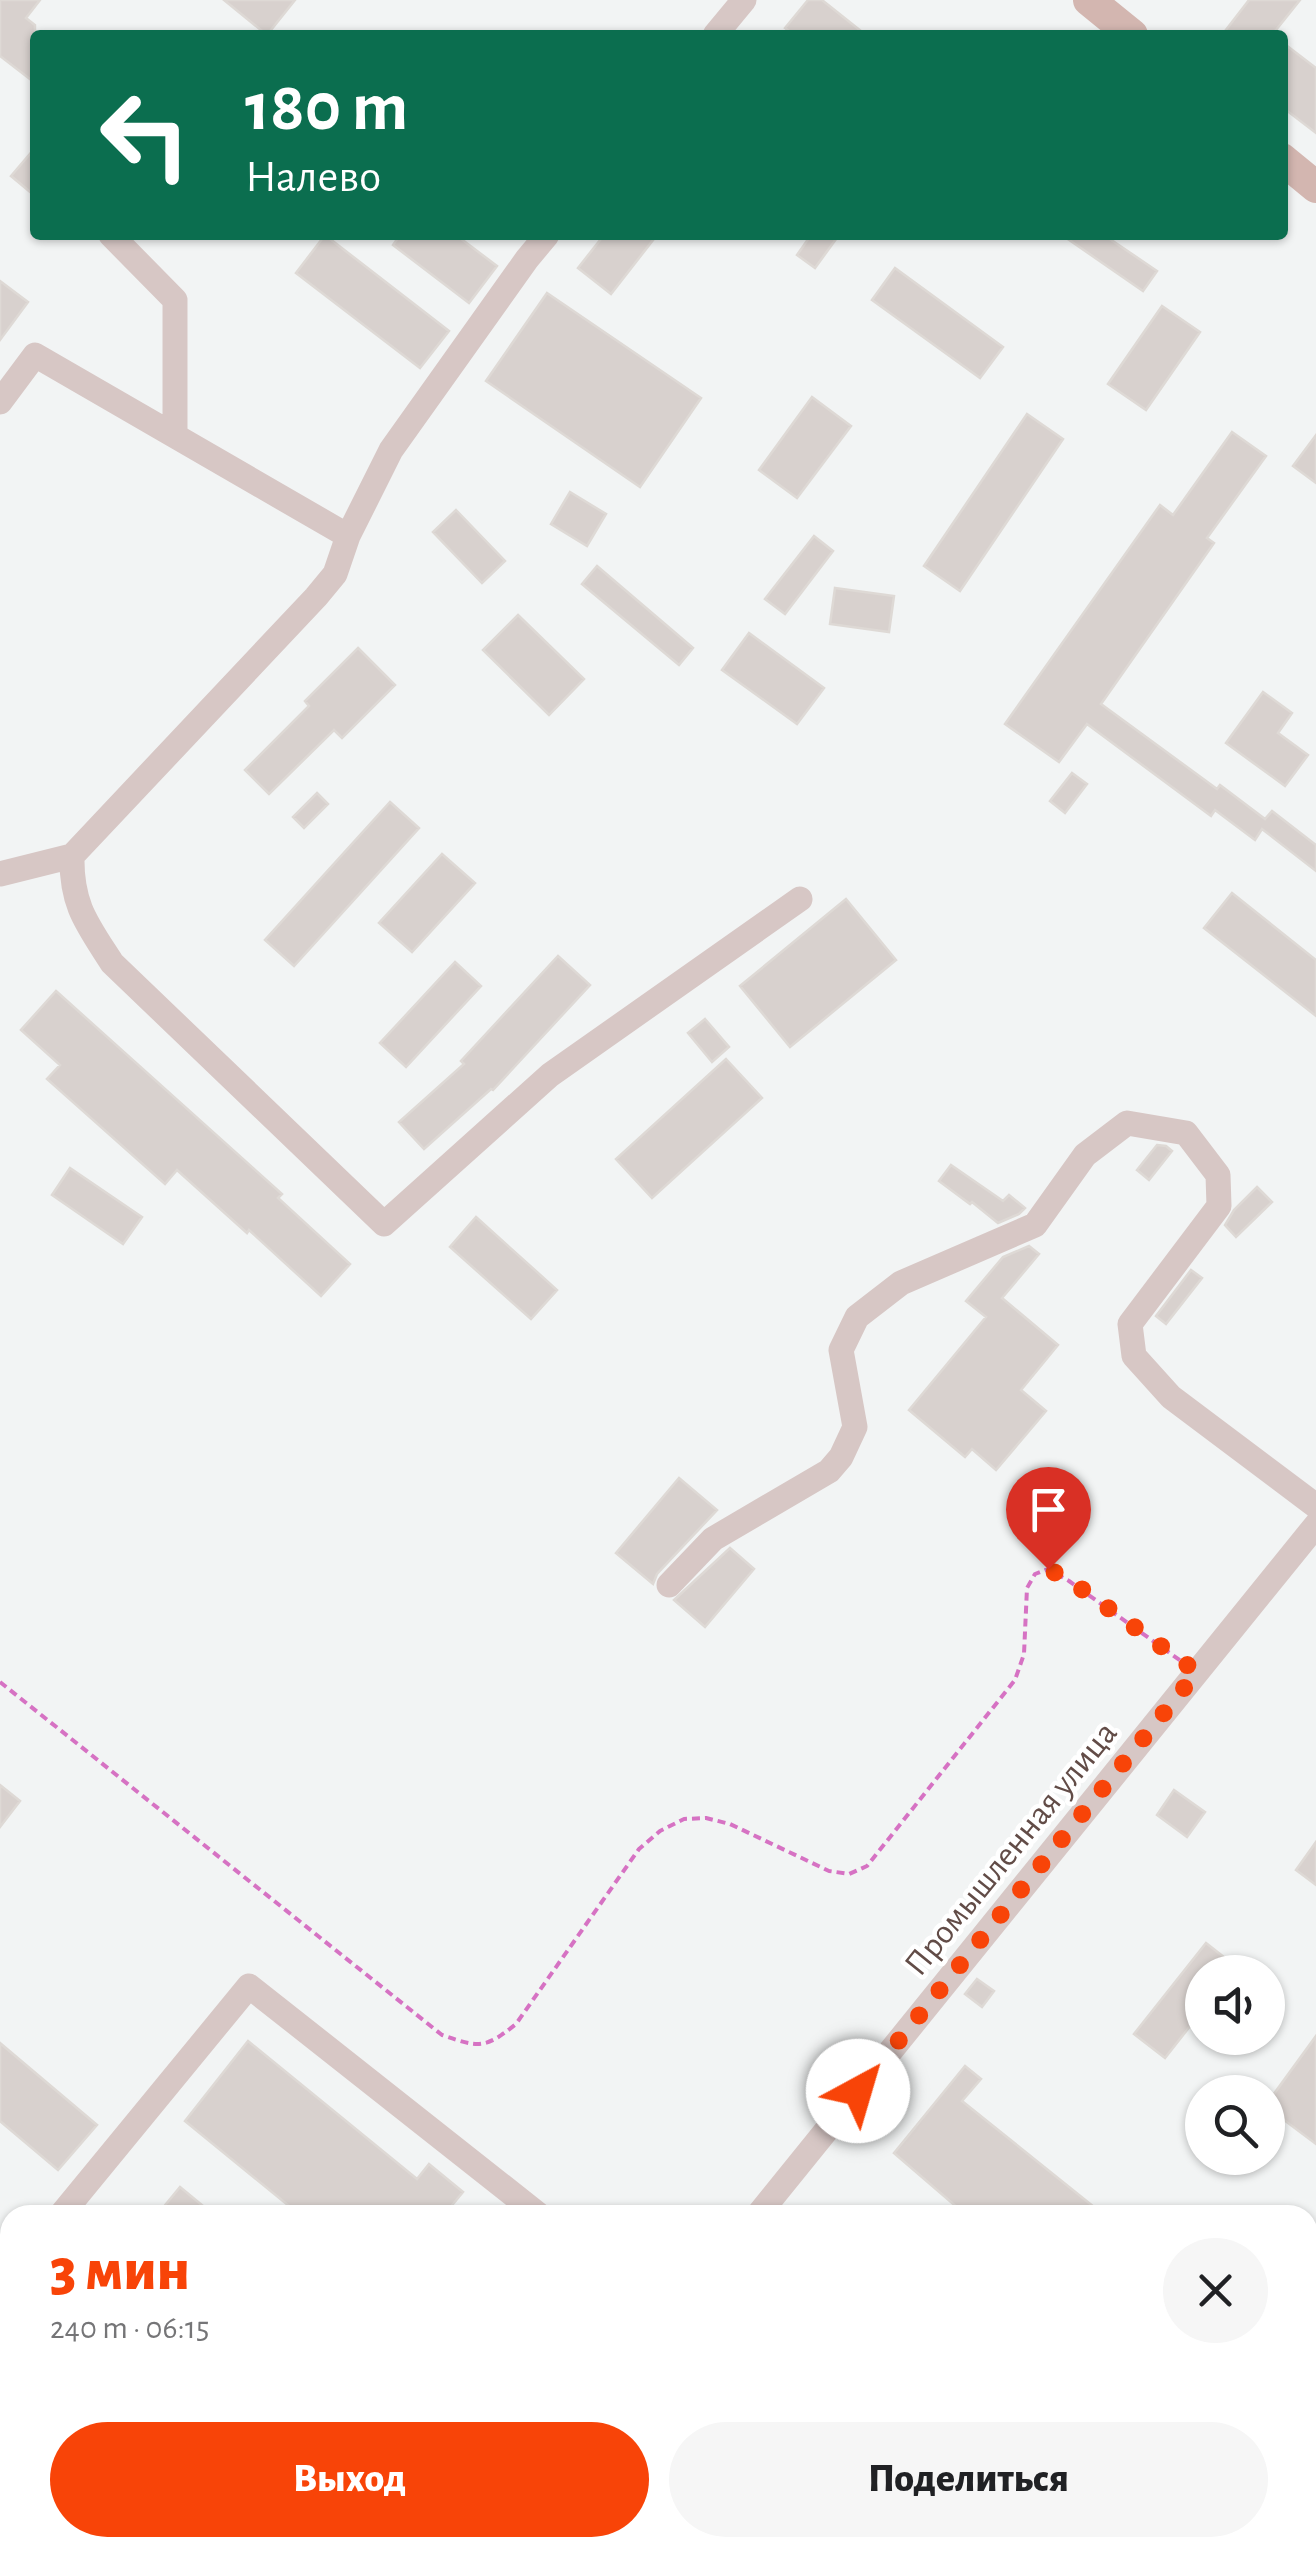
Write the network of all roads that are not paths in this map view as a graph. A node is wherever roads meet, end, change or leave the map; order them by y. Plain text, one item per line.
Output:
1 (744, 0) edge
2 (1089, 0) edge
3 (719, 30) edge
4 (1126, 30) edge
5 (1288, 164) edge
6 (1316, 187) edge
7 (116, 240) edge
8 (544, 240) edge
9 (0, 402) edge
10 (175, 436) junction
11 (348, 536) junction
12 (72, 856) junction
13 (0, 874) edge
14 (800, 899) dead end
15 (1316, 1506) edge
16 (1316, 1525) edge
17 (670, 1585) dead end
18 (69, 2205) edge
19 (526, 2205) edge
20 (766, 2205) edge

1 - 3 street
2 - 4 main road
5 - 6 main road
7 - 10 street
8 - 11 street
9 - 10 street
10 - 11 street
11 - 12 street
12 - 13 street
12 - 14 street
15 - 17 street
16 - 20 street, Промышленная улица
18 - 19 street

